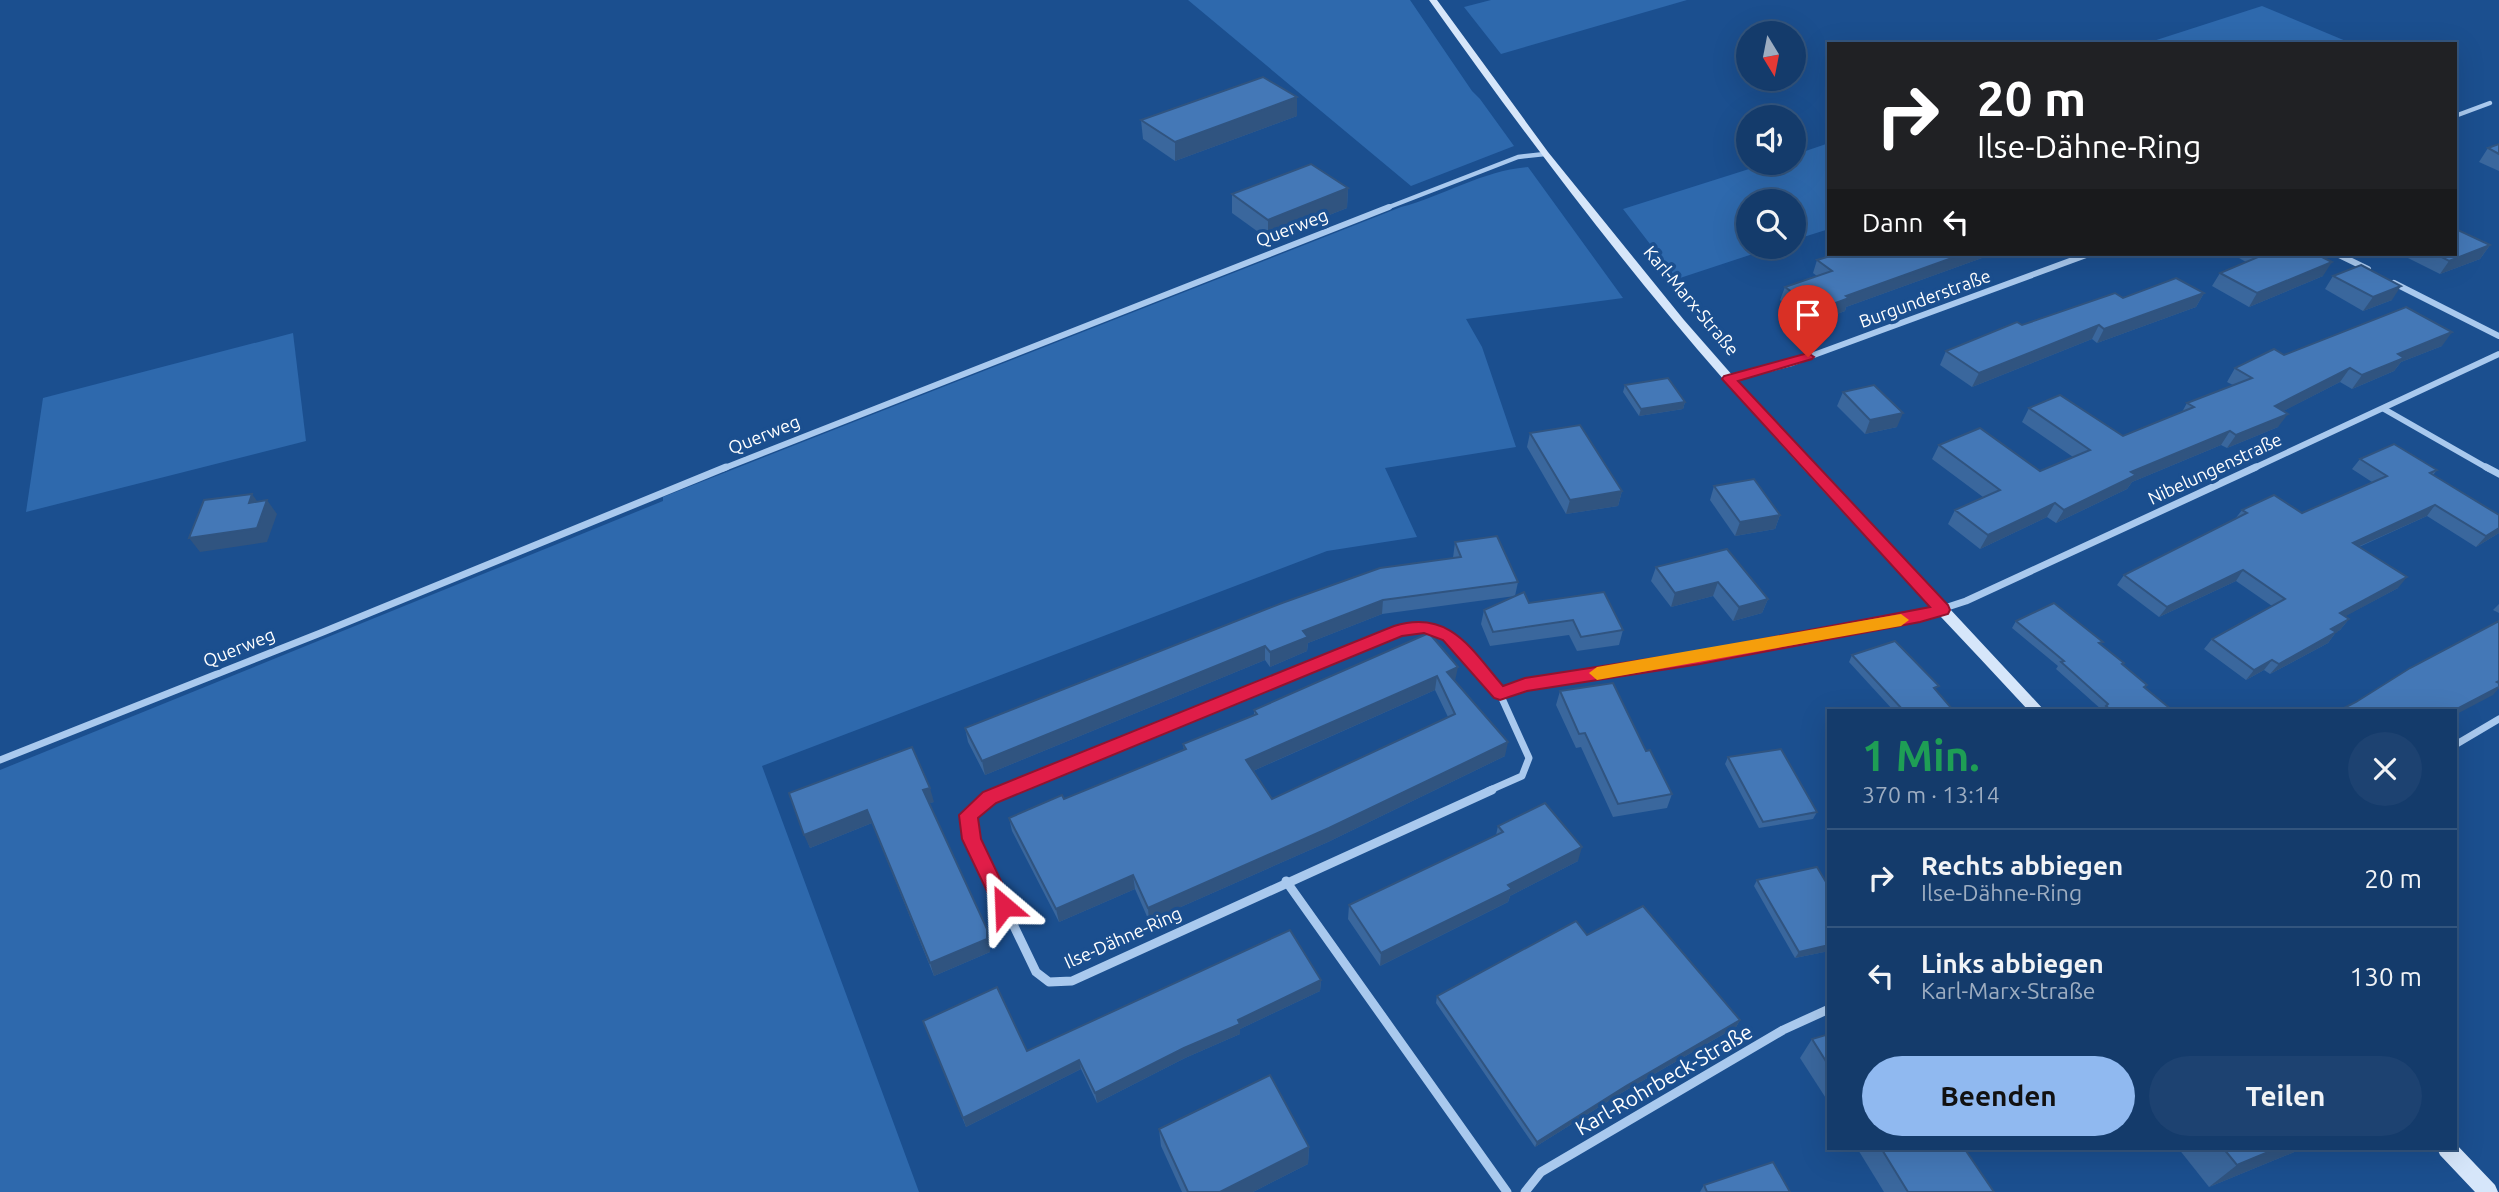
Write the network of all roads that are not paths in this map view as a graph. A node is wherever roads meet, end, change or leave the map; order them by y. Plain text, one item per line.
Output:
1 (1433, 0) edge
2 (2490, 103) dead end
3 (2457, 115) edge
4 (1545, 154) junction
5 (2084, 256) edge
6 (2341, 256) edge
7 (2374, 273) edge
8 (2387, 279) edge
9 (2499, 337) edge
10 (2499, 354) edge
11 (1729, 379) junction
12 (2384, 409) junction
13 (2499, 474) edge
14 (1942, 610) junction
15 (1500, 694) junction
16 (2036, 709) edge
17 (2499, 719) edge
18 (2457, 744) edge
19 (0, 760) edge
20 (1286, 881) junction
21 (1827, 1010) edge
22 (2449, 1150) edge
23 (1507, 1192) edge
24 (1525, 1192) edge
25 (2488, 1192) edge

1 - 4 main road, Karl-Marx-Straße
2 - 3 street
4 - 11 main road, Karl-Marx-Straße
4 - 19 street, Querweg
5 - 11 street, Burgunderstraße
6 - 7 street
8 - 9 street
10 - 12 street, Nibelungenstraße
11 - 14 main road, Karl-Marx-Straße
12 - 13 street
12 - 14 street, Nibelungenstraße
14 - 15 street
14 - 16 main road, Karl-Marx-Straße
15 - 20 street, Ilse-Dähne-Ring
15 - 20 street, Ilse-Dähne-Ring
17 - 18 street
20 - 23 street
21 - 24 street, Karl-Rohrbeck-Straße
22 - 25 main road

